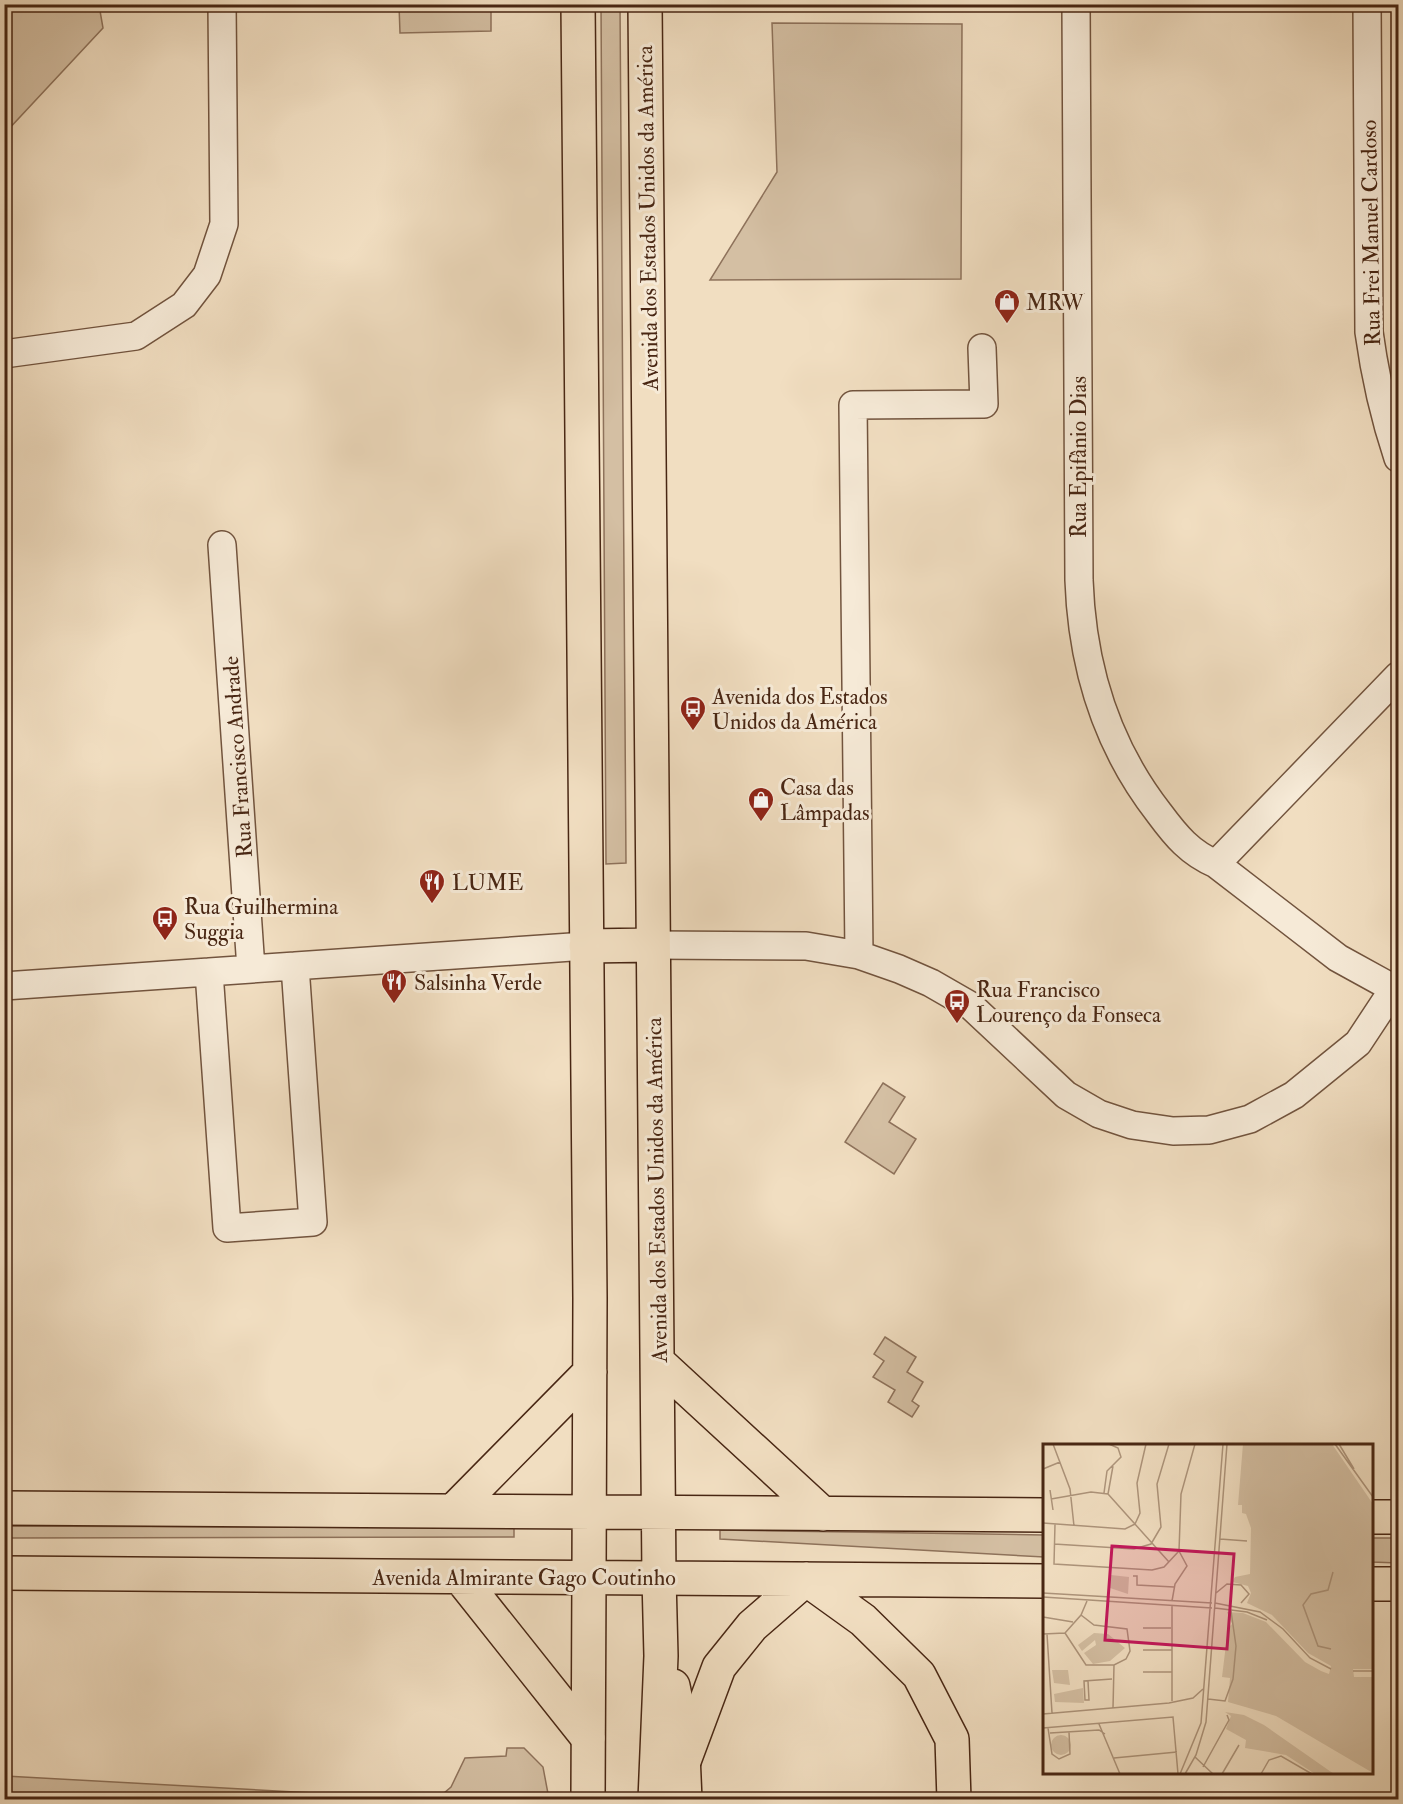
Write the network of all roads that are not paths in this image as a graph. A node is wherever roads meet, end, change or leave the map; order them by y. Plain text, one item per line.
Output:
1 (222, 4) edge
2 (578, 4) edge
3 (645, 4) edge
4 (1076, 4) edge
5 (1367, 4) edge
6 (982, 348) dead end
7 (4, 354) edge
8 (1398, 458) edge
9 (222, 545) dead end
10 (1398, 676) edge
11 (1216, 864) junction
12 (653, 945) junction
13 (586, 946) junction
14 (859, 955) junction
15 (295, 966) junction
16 (251, 969) junction
17 (209, 972) junction
18 (4, 986) edge
19 (1396, 991) edge
20 (658, 1362) junction
21 (590, 1372) junction
22 (4, 1508) edge
23 (453, 1511) junction
24 (589, 1512) junction
25 (659, 1512) junction
26 (823, 1514) junction
27 (1043, 1515) edge
28 (1373, 1517) edge
29 (1398, 1517) edge
30 (4, 1574) edge
31 (460, 1577) junction
32 (589, 1578) junction
33 (659, 1578) junction
34 (806, 1579) junction
35 (1043, 1581) edge
36 (1373, 1584) edge
37 (1398, 1584) edge
38 (661, 1656) junction
39 (588, 1738) junction
40 (684, 1761) junction
41 (588, 1800) edge
42 (655, 1800) edge
43 (685, 1800) edge
44 (954, 1800) edge

1 - 7 street
2 - 13 main road
3 - 12 main road, Avenida dos Estados Unidos da América
4 - 11 street, Rua Epifânio Dias
5 - 8 street, Rua Frei Manuel Cardoso
6 - 14 street
9 - 16 street, Rua Francisco Andrade
10 - 11 street
11 - 19 street, Rua Epifânio Dias
12 - 13 main road
12 - 14 street
12 - 20 main road, Avenida dos Estados Unidos da América
13 - 15 street
13 - 21 main road
14 - 19 street
15 - 16 street
15 - 17 street
16 - 17 street
17 - 18 street
20 - 25 main road, Avenida dos Estados Unidos da América
20 - 26 main road
21 - 23 main road
21 - 24 main road
22 - 23 main road
23 - 24 main road
24 - 25 main road
24 - 32 main road
25 - 26 main road
25 - 33 main road, Avenida dos Estados Unidos da América
26 - 27 main road
28 - 29 main road
30 - 31 main road, Avenida Almirante Gago Coutinho
31 - 32 main road, Avenida Almirante Gago Coutinho
31 - 39 main road
32 - 33 main road, Avenida Almirante Gago Coutinho
32 - 39 main road
33 - 34 main road, Avenida Almirante Gago Coutinho
33 - 38 main road, Avenida dos Estados Unidos da América
34 - 35 main road, Avenida Almirante Gago Coutinho
34 - 40 main road
34 - 44 main road
36 - 37 main road
38 - 40 main road
38 - 42 main road, Avenida dos Estados Unidos da América
39 - 41 main road
40 - 43 main road

